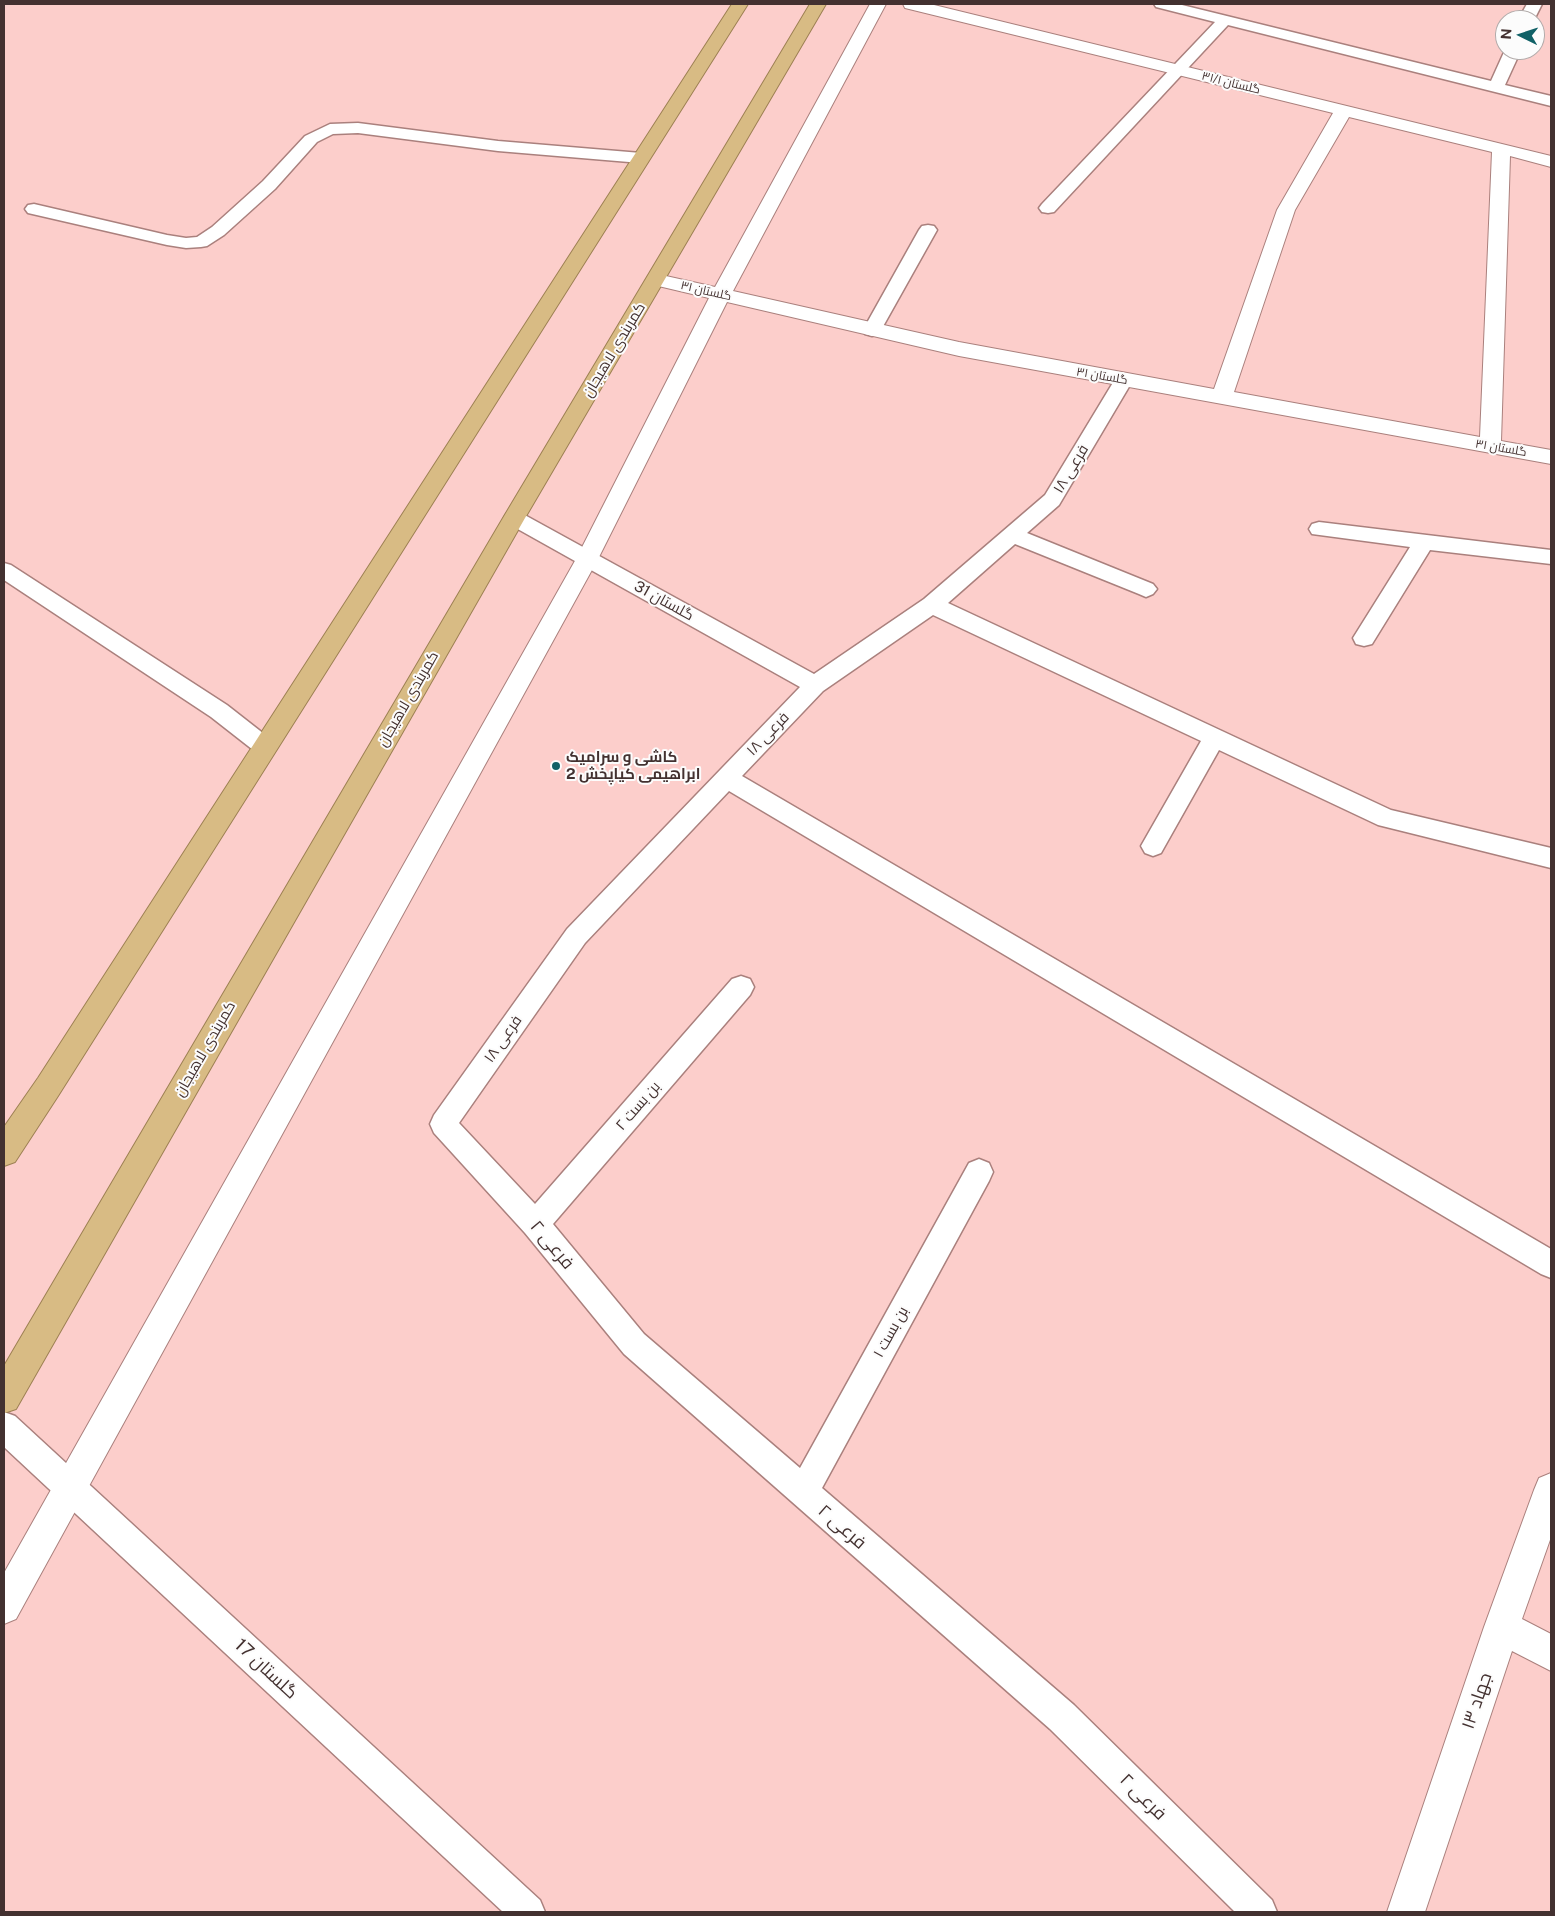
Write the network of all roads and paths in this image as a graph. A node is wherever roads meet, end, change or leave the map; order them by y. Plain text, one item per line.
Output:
1 (740, 4) edge
2 (818, 4) edge
3 (878, 4) edge
4 (911, 4) edge
5 (1160, 4) edge
6 (1226, 20) junction
7 (1509, 60) edge
8 (1180, 70) junction
9 (1496, 88) junction
10 (1551, 101) edge
11 (1344, 110) junction
12 (1501, 149) junction
13 (641, 158) junction
14 (1551, 161) edge
15 (1048, 208) dead end
16 (34, 210) dead end
17 (928, 230) dead end
18 (657, 280) junction
19 (721, 294) junction
20 (872, 330) junction
21 (1124, 380) junction
22 (1222, 397) junction
23 (1490, 446) junction
24 (1551, 457) edge
25 (514, 518) junction
26 (1320, 529) dead end
27 (1012, 535) junction
28 (1424, 542) junction
29 (1551, 557) edge
30 (587, 559) junction
31 (4, 570) edge
32 (1146, 588) dead end
33 (932, 606) junction
34 (1364, 638) dead end
35 (815, 684) junction
36 (1214, 738) junction
37 (265, 747) junction
38 (726, 778) junction
39 (1153, 846) dead end
40 (1551, 858) edge
41 (741, 987) dead end
42 (443, 1124) joint
43 (4, 1152) edge
44 (979, 1172) dead end
45 (535, 1224) junction
46 (1551, 1264) edge
47 (4, 1398) edge
48 (4, 1426) edge
49 (70, 1487) junction
50 (1551, 1490) edge
51 (803, 1493) junction
52 (4, 1607) edge
53 (1502, 1626) junction
54 (1551, 1653) edge
55 (526, 1911) edge
56 (1260, 1912) edge
57 (1406, 1912) edge

1 - 13 highway
2 - 18 highway, کمربندی لاهیجان
3 - 19 street
4 - 8 street, گلستان ۳۱/۱
5 - 6 lane
6 - 8 lane
6 - 9 lane
7 - 9 lane
8 - 11 street, گلستان ۳۱/۱
8 - 15 lane
9 - 10 lane
11 - 12 street, گلستان ۳۱/۱
11 - 22 street
12 - 14 street, گلستان ۳۱/۱
12 - 23 street
13 - 16 lane
13 - 37 highway
17 - 20 lane
18 - 19 street, گلستان ۳۱
18 - 25 highway, کمربندی لاهیجان
19 - 20 street, گلستان ۳۱
19 - 30 street
20 - 21 street, گلستان ۳۱
21 - 22 street, گلستان ۳۱
21 - 27 lane, فرعی ۱۸
22 - 23 street, گلستان ۳۱
23 - 24 street, گلستان ۳۱
25 - 30 lane, گلستان 31
25 - 47 highway, کمربندی لاهیجان
26 - 28 lane
27 - 32 lane
27 - 33 lane, فرعی ۱۸
28 - 29 lane
28 - 34 lane
30 - 35 lane, گلستان 31
30 - 49 street
31 - 37 lane
33 - 35 lane, فرعی ۱۸
33 - 36 lane
35 - 38 lane, فرعی ۱۸
36 - 39 lane
36 - 40 lane
37 - 43 highway
38 - 42 lane, فرعی ۱۸
38 - 46 lane
41 - 45 lane, بن بست ۲
42 - 45 lane, فرعی ۲
44 - 51 lane, بن بست ۱
45 - 51 lane, فرعی ۲
48 - 49 lane, گلستان 17
49 - 52 street
49 - 55 lane, گلستان 17
50 - 53 street, جهاد ۱۳
51 - 56 lane, فرعی ۲
53 - 54 street
53 - 57 street, جهاد ۱۳

